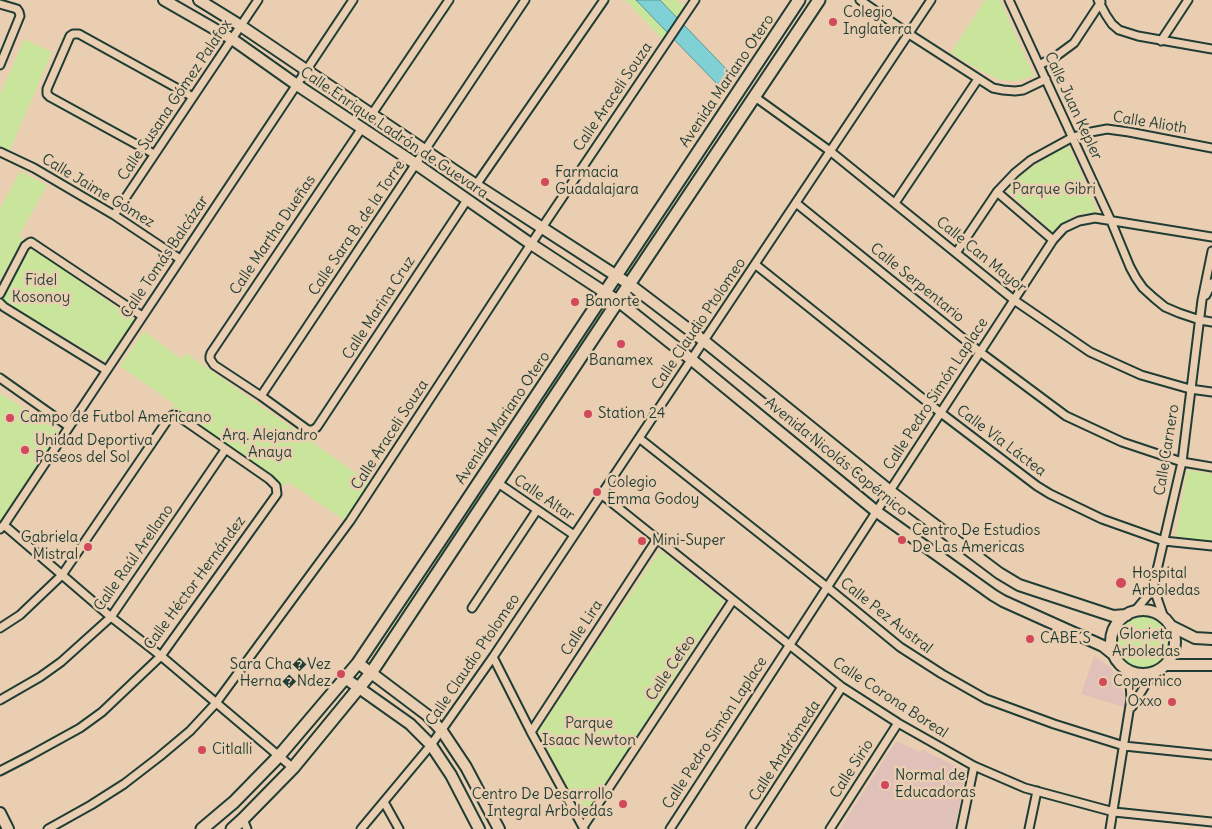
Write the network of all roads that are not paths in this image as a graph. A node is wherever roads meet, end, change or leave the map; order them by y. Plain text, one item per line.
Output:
1 (164, 0) edge
2 (199, 0) edge
3 (258, 0) edge
4 (353, 0) edge
5 (449, 0) edge
6 (525, 0) edge
7 (604, 0) edge
8 (695, 0) edge
9 (799, 0) edge
10 (819, 0) edge
11 (860, 0) edge
12 (931, 0) edge
13 (1009, 0) edge
14 (1188, 0) edge
15 (1100, 1) edge
16 (0, 4) edge
17 (241, 26) junction
18 (909, 34) junction
19 (232, 39) junction
20 (1161, 40) junction
21 (1212, 50) edge
22 (0, 65) edge
23 (1039, 65) junction
24 (306, 71) junction
25 (978, 79) junction
26 (1046, 79) junction
27 (297, 85) junction
28 (755, 96) junction
29 (193, 97) junction
30 (372, 114) junction
31 (362, 128) junction
32 (1073, 137) junction
33 (1212, 148) edge
34 (425, 150) junction
35 (830, 151) junction
36 (0, 152) edge
37 (154, 154) junction
38 (416, 164) junction
39 (476, 185) junction
40 (997, 192) junction
41 (467, 200) junction
42 (796, 203) junction
43 (895, 203) junction
44 (114, 215) junction
45 (1111, 221) junction
46 (542, 228) junction
47 (1212, 237) edge
48 (1053, 240) junction
49 (531, 244) junction
50 (1212, 251) edge
51 (956, 253) junction
52 (180, 259) junction
53 (756, 265) junction
54 (616, 276) junction
55 (1212, 283) edge
56 (629, 284) junction
57 (605, 292) junction
58 (0, 294) edge
59 (1014, 300) junction
60 (618, 301) junction
61 (0, 303) edge
62 (142, 316) junction
63 (1200, 320) junction
64 (1212, 322) edge
65 (704, 341) junction
66 (980, 352) junction
67 (692, 360) junction
68 (106, 370) junction
69 (0, 378) edge
70 (1190, 389) junction
71 (1212, 392) edge
72 (261, 396) junction
73 (941, 413) junction
74 (68, 426) junction
75 (639, 438) junction
76 (225, 450) junction
77 (1182, 462) junction
78 (1212, 467) edge
79 (498, 483) junction
80 (890, 491) junction
81 (601, 494) junction
82 (537, 510) junction
83 (877, 512) junction
84 (2, 527) edge
85 (574, 535) junction
86 (657, 538) junction
87 (1164, 541) junction
88 (1212, 546) edge
89 (62, 575) junction
90 (1154, 584) junction
91 (827, 587) junction
92 (733, 600) junction
93 (472, 608) dead end
94 (1130, 614) junction
95 (111, 617) junction
96 (1167, 622) junction
97 (0, 628) edge
98 (1212, 639) edge
99 (789, 644) junction
100 (1113, 654) junction
101 (160, 656) junction
102 (493, 657) junction
103 (358, 663) junction
104 (1166, 664) junction
105 (1212, 665) edge
106 (1126, 670) junction
107 (1157, 671) junction
108 (372, 673) junction
109 (345, 678) junction
110 (842, 687) junction
111 (360, 688) junction
112 (0, 700) edge
113 (216, 703) junction
114 (1129, 714) junction
115 (898, 723) junction
116 (442, 731) junction
117 (531, 732) junction
118 (431, 745) junction
119 (1124, 746) junction
120 (1212, 755) edge
121 (279, 756) junction
122 (974, 766) junction
123 (293, 768) junction
124 (0, 771) edge
125 (1036, 791) junction
126 (384, 802) junction
127 (1114, 812) junction
128 (0, 813) edge
129 (1212, 822) edge
130 (245, 824) edge
131 (583, 828) edge
132 (8, 829) edge
133 (48, 829) edge
134 (202, 829) edge
135 (232, 829) edge
136 (361, 829) edge
137 (399, 829) edge
138 (479, 829) edge
139 (499, 829) edge
140 (670, 829) edge
141 (750, 829) edge
142 (830, 829) edge
143 (961, 829) edge
144 (1028, 829) edge
145 (1110, 829) edge

1 - 19 main road, Calle Enrique Ladrón de Guevara
2 - 17 main road, Calle Enrique Ladrón de Guevara
3 - 17 street, Calle Susana Gómez Palafox
4 - 24 street, Calle Tomás Balcázar
5 - 30 street
6 - 34 street, Calle Sara B. de la Torre
7 - 39 street
8 - 46 street, Calle Araceli Souza
9 - 54 main road, Avenida Mariano Otero
10 - 28 main road, Avenida Mariano Otero
11 - 18 street
12 - 18 street, Calle Claudio Ptolomeo
13 - 23 street, Calle Juan Kepler
14 - 20 street
15 - 20 street
15 - 23 street
16 - 22 street
17 - 19 street, Calle Susana Gómez Palafox
17 - 24 main road, Calle Enrique Ladrón de Guevara
18 - 25 street
18 - 35 street, Calle Claudio Ptolomeo
19 - 27 main road, Calle Enrique Ladrón de Guevara
19 - 29 street, Calle Susana Gómez Palafox
20 - 21 street
23 - 26 street, Calle Juan Kepler
24 - 27 street, Calle Tomás Balcázar
24 - 30 main road, Calle Enrique Ladrón de Guevara
25 - 26 street
25 - 43 street
26 - 32 street, Calle Juan Kepler
27 - 31 main road, Calle Enrique Ladrón de Guevara
27 - 52 street, Calle Tomás Balcázar
28 - 35 street, Calle Can Mayor
28 - 56 main road, Avenida Mariano Otero
29 - 37 street, Calle Susana Gómez Palafox
29 - 37 street
30 - 34 main road, Calle Enrique Ladrón de Guevara
31 - 38 main road, Calle Enrique Ladrón de Guevara
31 - 72 street, Calle Martha Dueñas
32 - 33 street, Calle Alioth
32 - 40 street, Calle Alioth
32 - 45 street, Calle Juan Kepler
34 - 38 street, Calle Sara B. de la Torre
34 - 39 main road, Calle Enrique Ladrón de Guevara
35 - 42 street, Calle Claudio Ptolomeo
35 - 43 street, Calle Can Mayor
36 - 44 street, Calle Jaime Gómez
37 - 44 street, Calle Susana Gómez Palafox
38 - 41 main road, Calle Enrique Ladrón de Guevara
38 - 72 street, Calle Sara B. de la Torre
39 - 46 main road, Calle Enrique Ladrón de Guevara
40 - 48 street
40 - 51 street, Calle Alioth
41 - 49 main road, Calle Enrique Ladrón de Guevara
41 - 72 street, Calle Marina Cruz
42 - 53 street, Calle Claudio Ptolomeo
42 - 66 street, Calle Serpentario
43 - 51 street, Calle Can Mayor
44 - 52 street, Calle Jaime Gómez
45 - 47 street, Calle Pedro Simón Laplace
45 - 48 street, Calle Pedro Simón Laplace
45 - 63 street, Calle Juan Kepler
46 - 49 street, Calle Araceli Souza
46 - 54 main road, Calle Enrique Ladrón de Guevara
48 - 59 street, Calle Pedro Simón Laplace
49 - 57 main road, Calle Enrique Ladrón de Guevara
49 - 113 street, Calle Araceli Souza
50 - 63 street, Calle Carnero
51 - 59 street, Calle Can Mayor
52 - 62 street, Calle Tomás Balcázar
53 - 65 street, Calle Claudio Ptolomeo
53 - 73 street, Calle Vía Láctea
54 - 56 main road, Avenida Nicolás Copérnico
54 - 57 main road, Avenida Mariano Otero
55 - 63 street, Calle Carnero
56 - 60 main road, Avenida Mariano Otero
56 - 65 main road, Avenida Nicolás Copérnico
57 - 60 main road, Avenida Nicolás Copérnico
57 - 103 main road, Avenida Mariano Otero
58 - 62 street
59 - 66 street, Calle Pedro Simón Laplace
59 - 70 street, Calle Can Mayor
60 - 67 main road, Avenida Nicolás Copérnico
60 - 79 main road, Avenida Mariano Otero
61 - 68 street
62 - 68 street, Calle Tomás Balcázar
63 - 64 street, Calle Juan Kepler
63 - 70 street, Calle Carnero
65 - 67 street, Calle Claudio Ptolomeo
65 - 80 main road, Avenida Nicolás Copérnico
66 - 73 street, Calle Pedro Simón Laplace
66 - 77 street, Calle Serpentario
67 - 75 street, Calle Claudio Ptolomeo
67 - 83 main road, Avenida Nicolás Copérnico
68 - 74 street, Calle Tomás Balcázar
69 - 74 street
70 - 71 street, Calle Can Mayor
70 - 77 street, Calle Carnero
73 - 80 street, Calle Pedro Simón Laplace
73 - 87 street, Calle Vía Láctea
74 - 84 street, Calle Tomás Balcázar
75 - 81 street, Calle Claudio Ptolomeo
75 - 91 street, Calle Pez Austral
76 - 89 street
76 - 95 street, Calle Raúl Arellano
76 - 101 street, Calle Héctor Hernández
77 - 78 street, Calle Serpentario
77 - 87 street, Calle Carnero
79 - 82 street, Calle Altar
79 - 108 main road, Avenida Mariano Otero
80 - 83 street, Calle Pedro Simón Laplace
80 - 94 main road, Avenida Nicolás Copérnico
81 - 85 street, Calle Claudio Ptolomeo
81 - 86 street, Calle Corona Boreal
82 - 85 street, Calle Altar
82 - 93 street
83 - 91 street, Calle Pedro Simón Laplace
83 - 100 main road, Avenida Nicolás Copérnico
84 - 89 street
85 - 102 street, Calle Claudio Ptolomeo
86 - 92 street, Calle Corona Boreal
86 - 117 street, Calle Lira
87 - 88 street, Calle Vía Láctea
87 - 90 street, Calle Carnero
89 - 95 street
89 - 97 street
90 - 94 street, Calle Carnero
90 - 96 street, Calle Carnero
91 - 99 street, Calle Pedro Simón Laplace
91 - 119 street, Calle Pez Austral
92 - 99 street, Calle Corona Boreal
92 - 131 street, Calle Cefeo
94 - 96 main road
94 - 100 main road
95 - 101 street
95 - 112 street, Calle Raúl Arellano
96 - 98 main road
96 - 104 main road
99 - 110 street, Calle Corona Boreal
99 - 140 street, Calle Pedro Simón Laplace
100 - 106 main road
101 - 113 street
101 - 124 street, Calle Héctor Hernández
102 - 116 street, Calle Claudio Ptolomeo
102 - 117 street
103 - 108 main road
103 - 109 main road, Avenida Mariano Otero
104 - 105 main road
104 - 107 main road
106 - 107 main road
106 - 114 street
107 - 114 street
108 - 111 main road, Avenida Mariano Otero
108 - 116 main road
109 - 111 main road
109 - 121 main road, Avenida Mariano Otero
110 - 115 street, Calle Corona Boreal
110 - 141 street, Calle Andrómeda
111 - 118 main road
111 - 123 main road, Avenida Mariano Otero
113 - 121 street
113 - 133 street, Calle Araceli Souza
114 - 119 street
115 - 122 street, Calle Corona Boreal
115 - 142 street, Calle Sirio
116 - 118 street, Calle Claudio Ptolomeo
116 - 139 main road
117 - 131 street
118 - 126 street, Calle Claudio Ptolomeo
118 - 138 main road
119 - 120 street, Calle Pez Austral
119 - 127 street
121 - 123 street
121 - 134 main road, Avenida Mariano Otero
122 - 125 street, Calle Corona Boreal
122 - 143 street
123 - 130 main road, Avenida Mariano Otero
125 - 127 street, Calle Corona Boreal
125 - 144 street
126 - 136 street, Calle Claudio Ptolomeo
126 - 137 street
127 - 129 street, Calle Corona Boreal
127 - 145 street
128 - 132 main road
130 - 135 main road, Avenida Mariano Otero

